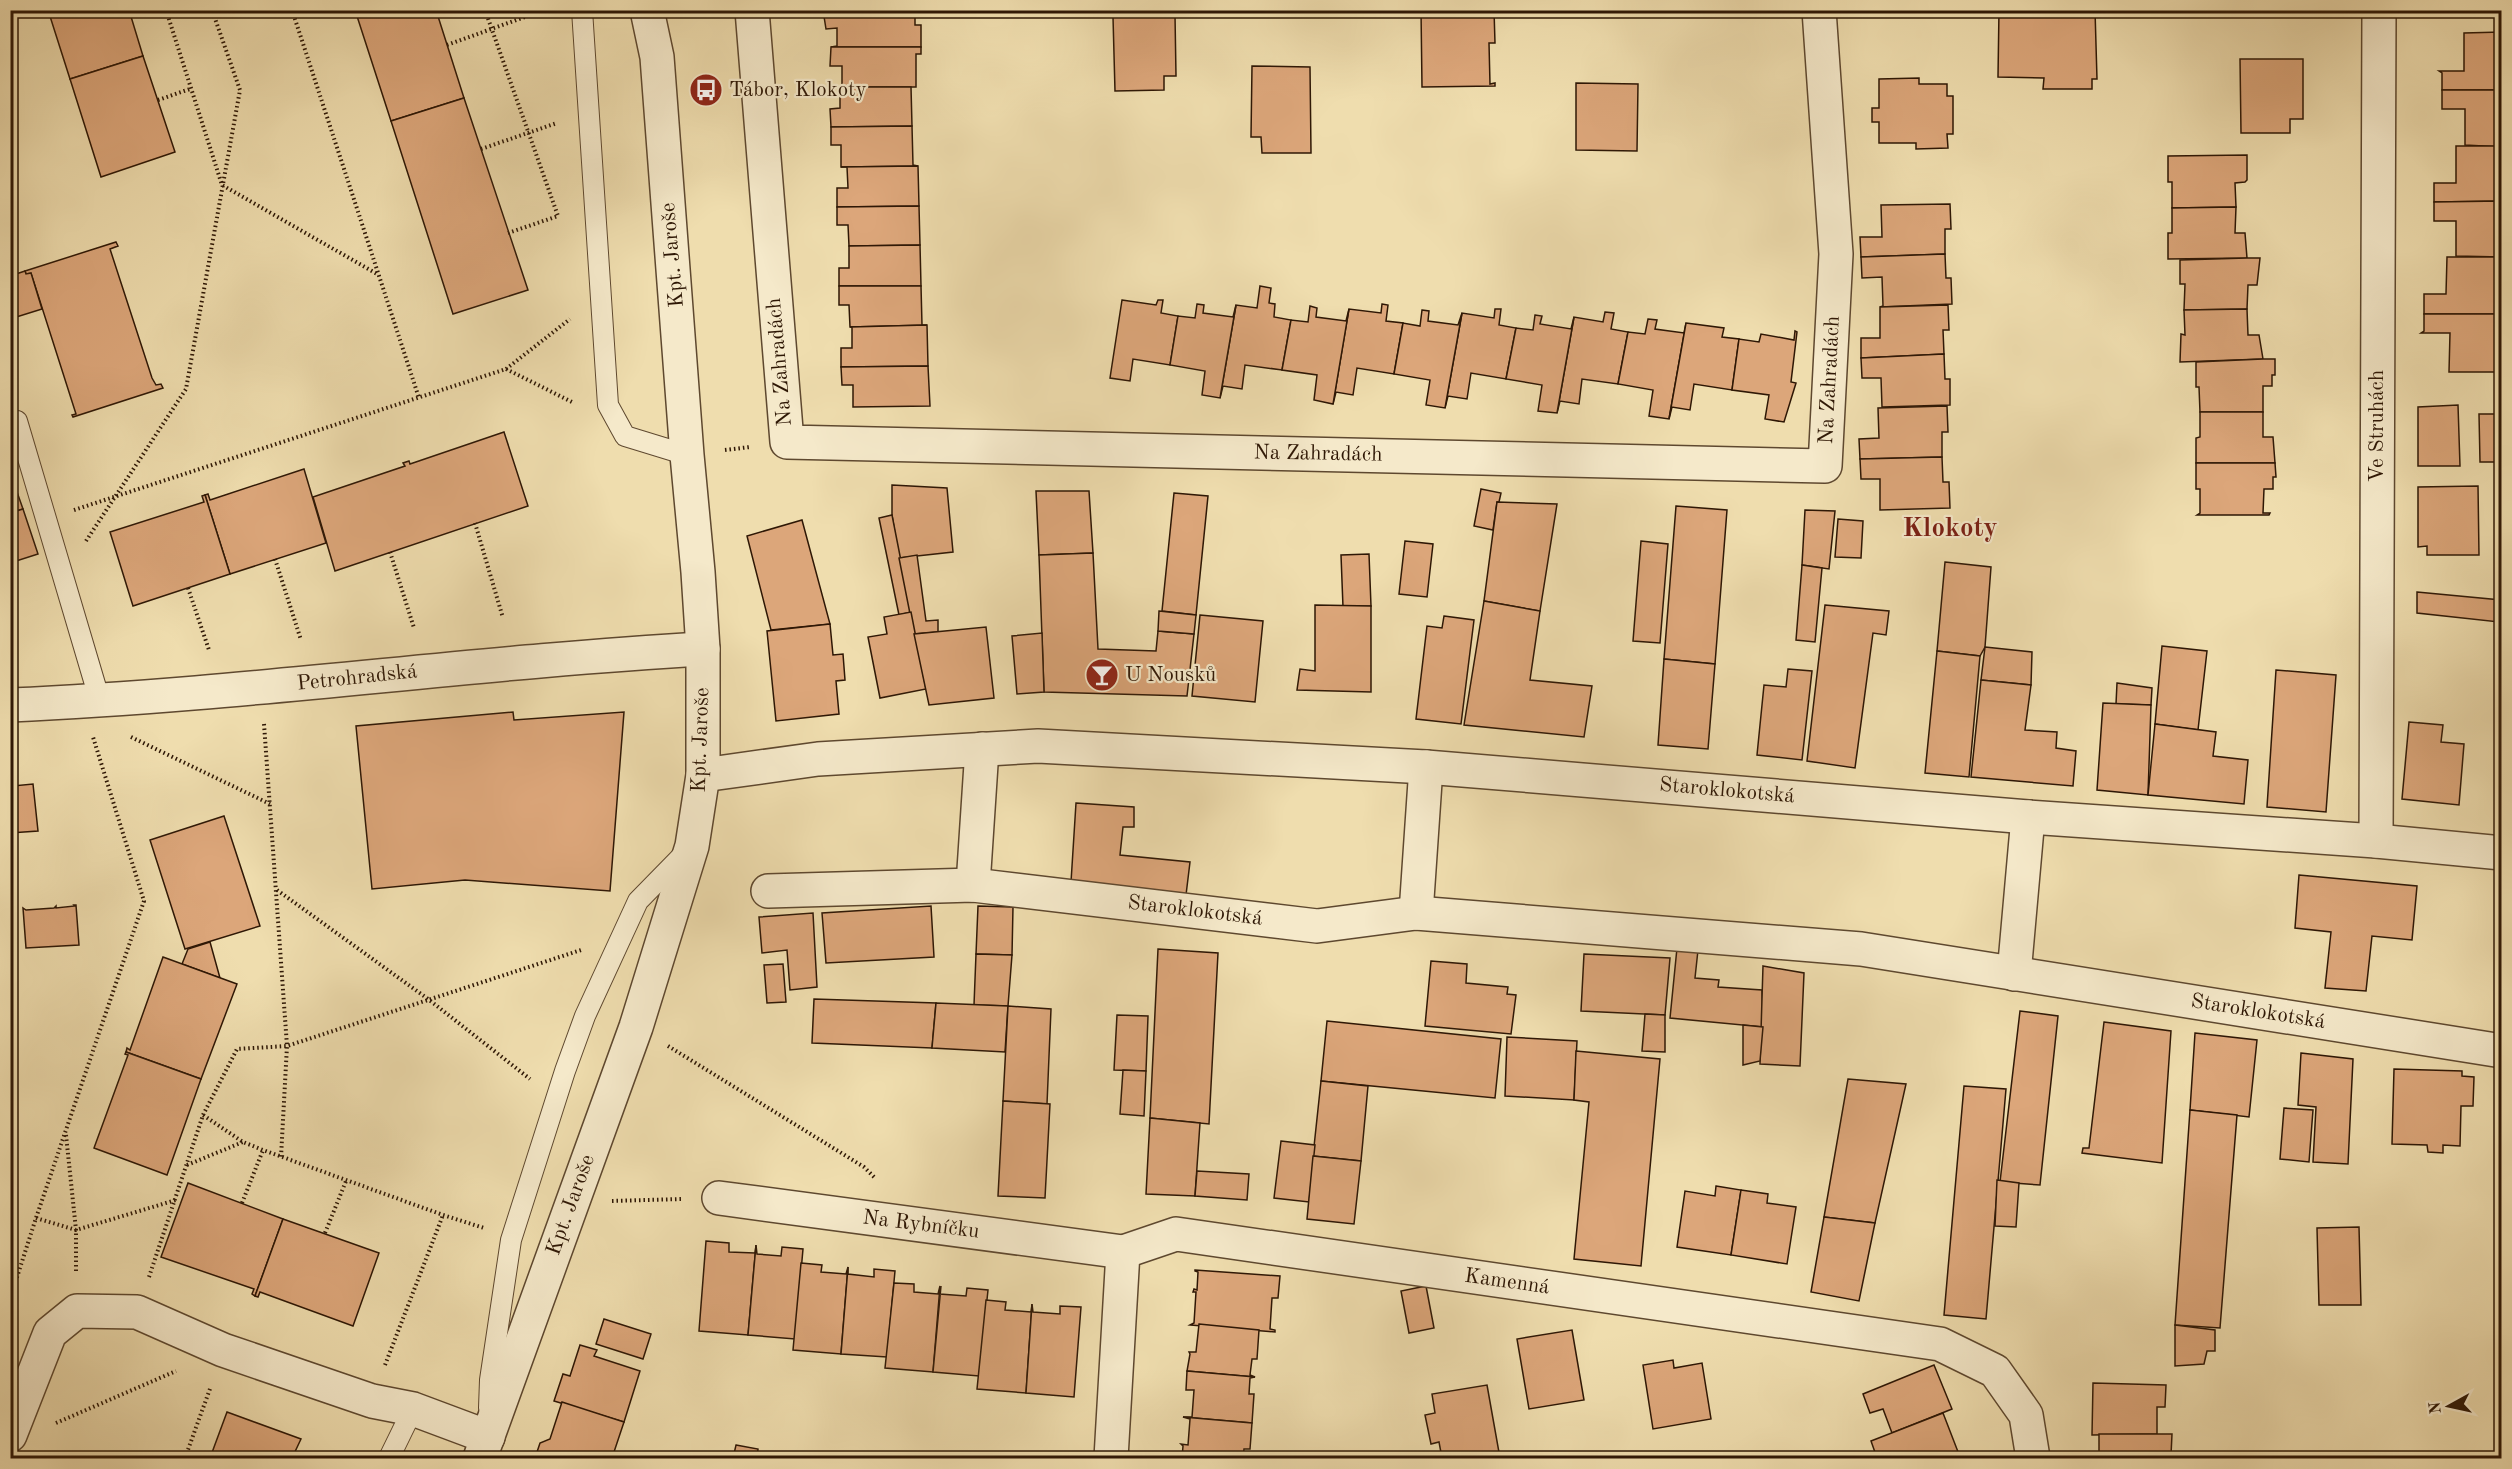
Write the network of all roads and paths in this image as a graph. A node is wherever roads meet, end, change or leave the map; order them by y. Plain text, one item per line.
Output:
1 (166, 10) edge
2 (212, 10) edge
3 (292, 10) edge
4 (485, 10) edge
5 (544, 10) edge
6 (582, 10) edge
7 (647, 10) edge
8 (752, 10) edge
9 (1819, 10) edge
10 (2379, 10) edge
11 (491, 29) junction
12 (447, 45) dead end
13 (190, 89) junction
14 (158, 100) dead end
15 (557, 123) dead end
16 (527, 132) junction
17 (481, 149) dead end
18 (222, 185) junction
19 (508, 233) dead end
20 (377, 274) junction
21 (570, 319) dead end
22 (506, 369) junction
23 (419, 398) junction
24 (574, 403) dead end
25 (17, 422) dead end
26 (787, 442) junction
27 (687, 455) junction
28 (115, 495) junction
29 (47, 519) junction
30 (475, 523) dead end
31 (390, 552) dead end
32 (275, 559) dead end
33 (64, 576) junction
34 (188, 588) dead end
35 (503, 618) dead end
36 (414, 628) dead end
37 (301, 640) dead end
38 (703, 649) junction
39 (209, 650) dead end
40 (100, 701) junction
41 (10, 705) edge
42 (264, 717) dead end
43 (120, 732) dead end
44 (91, 734) dead end
45 (982, 749) junction
46 (1426, 767) junction
47 (703, 775) junction
48 (271, 804) junction
49 (2028, 817) junction
50 (2376, 841) junction
51 (692, 846) junction
52 (2502, 854) edge
53 (973, 885) junction
54 (277, 890) junction
55 (768, 891) dead end
56 (1416, 914) junction
57 (583, 950) dead end
58 (2014, 974) junction
59 (428, 999) junction
60 (636, 1027) junction
61 (287, 1046) junction
62 (2502, 1051) edge
63 (538, 1085) dead end
64 (203, 1115) junction
65 (65, 1131) junction
66 (243, 1142) junction
67 (263, 1150) junction
68 (281, 1157) junction
69 (186, 1165) junction
70 (346, 1180) junction
71 (879, 1182) dead end
72 (719, 1198) joint
73 (176, 1199) junction
74 (572, 1202) junction
75 (242, 1203) dead end
76 (443, 1215) junction
77 (36, 1218) junction
78 (76, 1230) junction
79 (492, 1230) dead end
80 (325, 1233) dead end
81 (1123, 1252) junction
82 (10, 1299) edge
83 (77, 1311) junction
84 (136, 1312) junction
85 (223, 1350) junction
86 (384, 1368) dead end
87 (413, 1408) junction
88 (53, 1424) dead end
89 (10, 1435) edge
90 (484, 1448) edge
91 (185, 1458) edge
92 (389, 1458) edge
93 (1111, 1458) edge
94 (2033, 1458) edge

1 - 13 path
2 - 18 path
3 - 20 path
4 - 11 path
5 - 11 path
6 - 27 lane
7 - 27 street, Kpt. Jaroše
8 - 26 street, Na Zahradách
9 - 26 street, Na Zahradách
10 - 50 street, Ve Struhách
11 - 12 path
11 - 16 path
13 - 14 path
13 - 18 path
15 - 16 path
16 - 17 path
16 - 19 path
18 - 20 path
18 - 28 path
20 - 23 path
21 - 22 path
22 - 23 path
22 - 24 path
23 - 28 path
25 - 29 lane
26 - 27 path
27 - 38 street, Kpt. Jaroše
28 - 29 path
28 - 33 path
29 - 33 lane
30 - 35 path
31 - 36 path
32 - 37 path
33 - 40 lane
34 - 39 path
38 - 40 street, Petrohradská
38 - 47 street, Kpt. Jaroše
40 - 41 street, Petrohradská
42 - 48 path
43 - 48 path
44 - 65 path
45 - 46 street, Staroklokotská
45 - 47 street, Staroklokotská
45 - 53 street
46 - 49 street, Staroklokotská
46 - 56 street
47 - 51 street, Kpt. Jaroše
48 - 54 path
49 - 50 street, Staroklokotská
49 - 58 street
50 - 52 street, Staroklokotská
51 - 60 street, Kpt. Jaroše
51 - 90 lane
53 - 55 street, Staroklokotská
53 - 56 street, Staroklokotská
54 - 59 path
54 - 61 path
56 - 58 street, Staroklokotská
57 - 59 path
58 - 62 street, Staroklokotská
59 - 61 path
59 - 63 path
60 - 71 path
60 - 74 street, Kpt. Jaroše
61 - 64 path
61 - 68 path
64 - 66 path
64 - 69 path
65 - 77 path
65 - 78 path
66 - 67 path
66 - 69 path
67 - 68 path
67 - 75 path
68 - 70 path
69 - 73 path
70 - 76 path
70 - 80 path
72 - 74 path
72 - 81 street, Na Rybníčku
73 - 78 path
73 - 84 path
74 - 90 street, Kpt. Jaroše
76 - 79 path
76 - 86 path
77 - 78 path
77 - 82 path
78 - 83 path
81 - 93 street
81 - 94 street, Kamenná
83 - 84 street
83 - 89 street
84 - 85 street
85 - 87 street
85 - 88 path
85 - 91 path
87 - 90 street
87 - 92 lane

